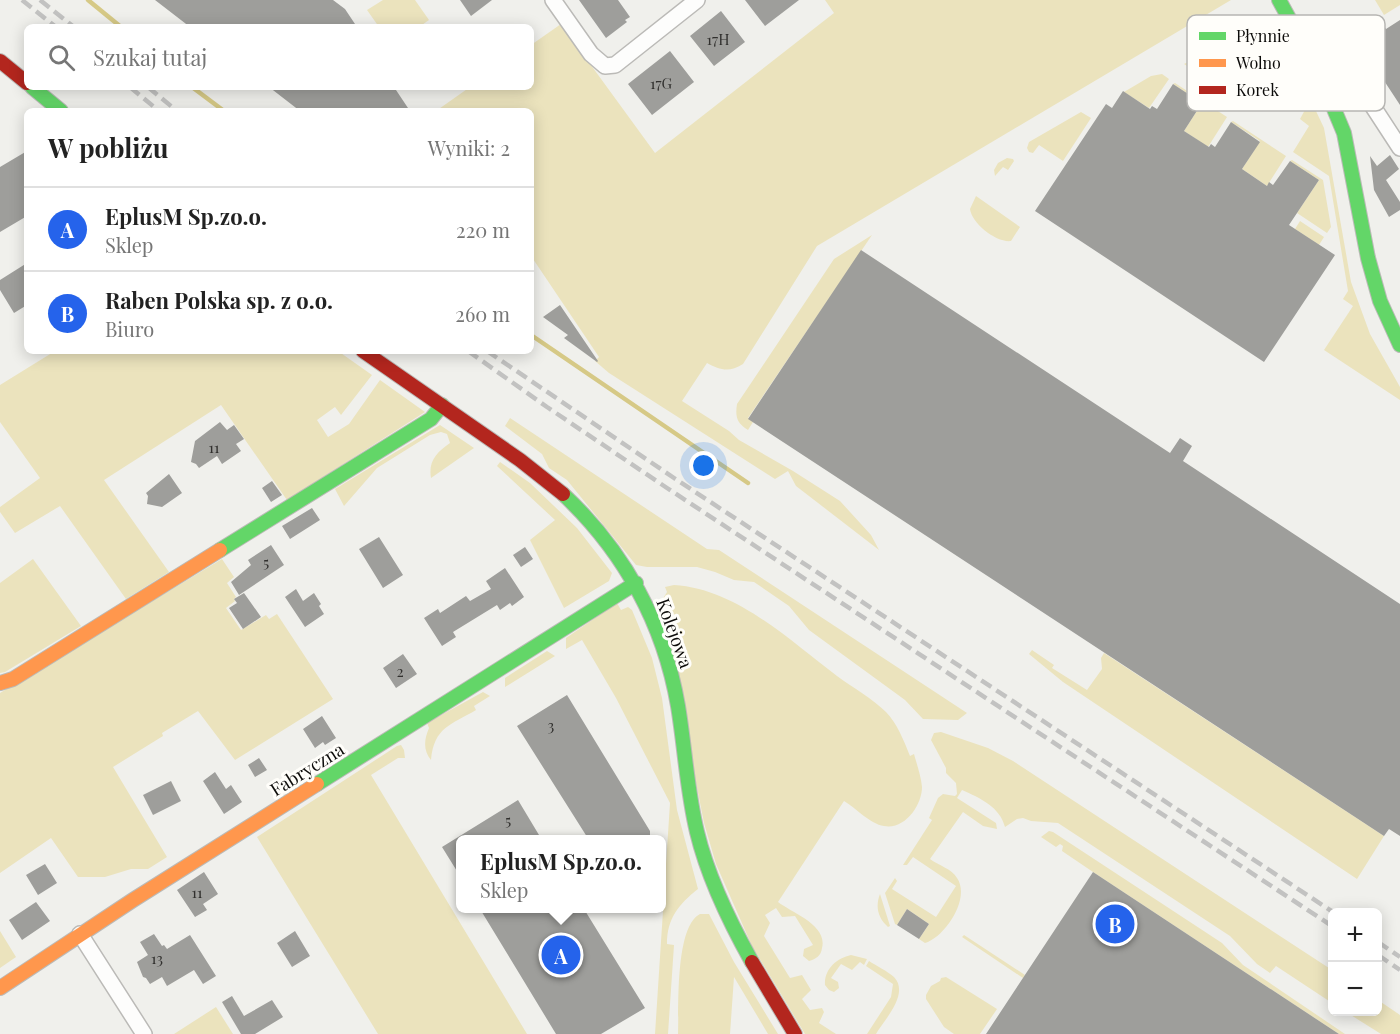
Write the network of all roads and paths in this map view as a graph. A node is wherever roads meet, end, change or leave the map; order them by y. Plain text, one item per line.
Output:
1 (553, 0) edge
2 (697, 0) edge
3 (1279, 0) edge
4 (1287, 15) edge
5 (0, 61) edge
6 (24, 81) edge
7 (36, 90) edge
8 (57, 108) edge
9 (1335, 111) edge
10 (1376, 111) edge
11 (1400, 148) edge
12 (1400, 345) edge
13 (367, 354) edge
14 (442, 405) junction
15 (636, 584) junction
16 (0, 683) edge
17 (80, 934) junction
18 (0, 988) edge
19 (144, 1034) edge
20 (795, 1034) edge

1 - 2 street
3 - 4 street
5 - 6 street
7 - 8 street
9 - 12 street
10 - 11 street
13 - 14 street, Kolejowa
14 - 15 street, Kolejowa
14 - 16 street
15 - 17 street, Fabryczna
15 - 20 street, Kolejowa
17 - 18 street, Fabryczna
17 - 19 street

